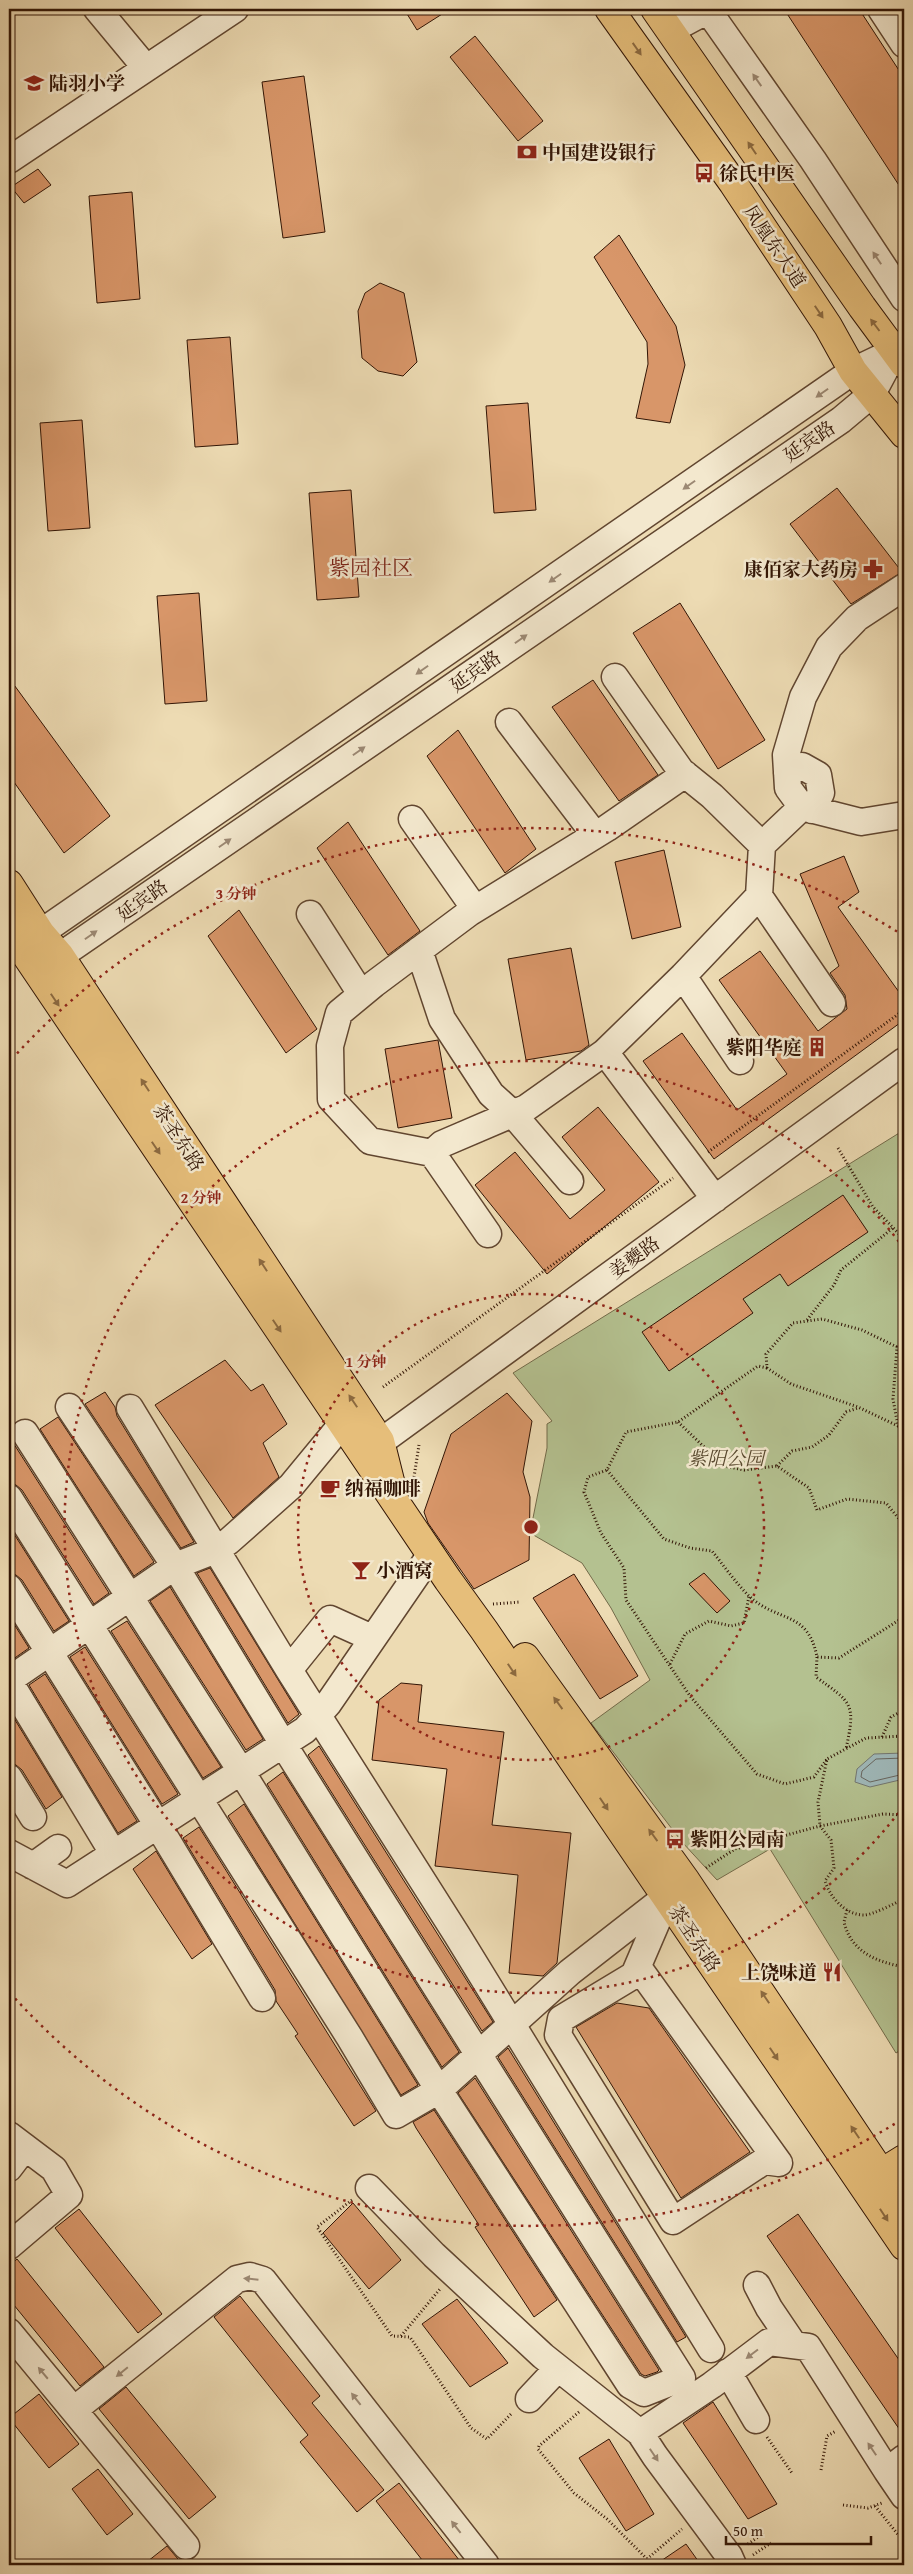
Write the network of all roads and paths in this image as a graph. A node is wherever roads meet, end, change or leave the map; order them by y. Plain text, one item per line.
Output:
1 (97, 9) edge
2 (235, 9) edge
3 (609, 9) edge
4 (655, 9) edge
5 (708, 9) edge
6 (881, 9) edge
7 (671, 30) junction
8 (904, 44) edge
9 (146, 68) junction
10 (9, 160) edge
11 (904, 298) edge
12 (901, 353) edge
13 (853, 371) junction
14 (872, 394) junction
15 (904, 434) edge
16 (904, 587) edge
17 (615, 677) dead end
18 (509, 722) dead end
19 (685, 774) junction
20 (807, 808) junction
21 (904, 816) edge
22 (412, 820) dead end
23 (595, 836) junction
24 (762, 845) junction
25 (9, 884) edge
26 (758, 896) junction
27 (475, 910) junction
28 (310, 914) dead end
29 (23, 937) edge
30 (419, 950) junction
31 (60, 956) junction
32 (39, 976) junction
33 (683, 976) junction
34 (362, 994) junction
35 (832, 1003) dead end
36 (904, 1010) edge
37 (605, 1052) junction
38 (740, 1061) dead end
39 (904, 1061) edge
40 (513, 1114) junction
41 (838, 1148) dead end
42 (432, 1153) junction
43 (689, 1166) junction
44 (570, 1181) dead end
45 (715, 1199) junction
46 (893, 1228) junction
47 (488, 1234) dead end
48 (904, 1239) edge
49 (806, 1321) junction
50 (904, 1338) edge
51 (897, 1347) junction
52 (767, 1368) junction
53 (383, 1387) dead end
54 (69, 1407) dead end
55 (858, 1407) junction
56 (130, 1408) dead end
57 (678, 1422) junction
58 (343, 1423) junction
59 (898, 1426) junction
60 (904, 1430) edge
61 (25, 1433) dead end
62 (372, 1448) junction
63 (778, 1466) junction
64 (607, 1470) junction
65 (9, 1498) edge
66 (904, 1525) edge
67 (216, 1550) junction
68 (430, 1554) junction
69 (175, 1566) junction
70 (9, 1588) edge
71 (749, 1595) junction
72 (129, 1596) junction
73 (904, 1617) edge
74 (89, 1623) junction
75 (372, 1638) junction
76 (49, 1651) junction
77 (817, 1658) junction
78 (670, 1664) junction
79 (289, 1670) junction
80 (9, 1681) edge
81 (904, 1710) edge
82 (318, 1716) junction
83 (904, 1736) edge
84 (882, 1737) junction
85 (283, 1744) junction
86 (846, 1749) junction
87 (827, 1759) junction
88 (241, 1771) junction
89 (9, 1778) edge
90 (200, 1797) junction
91 (904, 1815) edge
92 (33, 1817) dead end
93 (158, 1824) junction
94 (820, 1826) junction
95 (58, 1848) dead end
96 (113, 1853) junction
97 (18, 1854) edge
98 (677, 1889) junction
99 (904, 1899) edge
100 (847, 1910) junction
101 (638, 1967) junction
102 (904, 1967) edge
103 (262, 1998) dead end
104 (511, 2024) junction
105 (477, 2055) junction
106 (439, 2090) junction
107 (17, 2141) edge
108 (788, 2156) junction
109 (9, 2168) edge
110 (883, 2172) edge
111 (369, 2188) joint
112 (904, 2207) edge
113 (9, 2246) edge
114 (904, 2246) edge
115 (651, 2252) junction
116 (454, 2273) junction
117 (757, 2285) dead end
118 (9, 2332) edge
119 (401, 2336) junction
120 (794, 2346) junction
121 (711, 2349) dead end
122 (558, 2368) junction
123 (728, 2372) junction
124 (596, 2398) junction
125 (523, 2403) joint
126 (74, 2410) junction
127 (756, 2420) joint
128 (854, 2421) junction
129 (640, 2433) junction
130 (896, 2464) edge
131 (821, 2470) dead end
132 (792, 2473) dead end
133 (904, 2496) edge
134 (843, 2505) dead end
135 (875, 2506) junction
136 (698, 2514) junction
137 (904, 2542) edge
138 (186, 2546) dead end
139 (647, 2559) junction
140 (486, 2565) edge
141 (644, 2565) edge
142 (734, 2565) edge

1 - 9 street
2 - 9 street
3 -> 13 main road, 凤凰东大道
4 - 7 main road, 凤凰东大道
5 - 7 street
11 -> 5 street
6 - 8 street
12 -> 7 main road, 凤凰东大道
9 - 10 street
12 - 13 street, 延宾路
12 - 14 street, 延宾路
13 - 14 main road, 凤凰东大道
13 -> 29 street, 延宾路
14 - 15 main road, 凤凰东大道
31 -> 14 street, 延宾路
16 - 20 street
17 - 19 street
18 - 23 street
19 - 23 street
19 - 24 street
20 - 21 street
20 - 24 street
22 - 27 street
23 - 27 street
24 - 26 street
25 - 29 main road, 茶圣东路
26 - 33 street
26 - 35 street
27 - 30 street
28 - 34 street
29 - 31 main road, 茶圣东路
29 - 32 main road, 茶圣东路
30 - 34 street
30 - 40 street
31 - 32 street, 延宾路
62 -> 31 main road, 茶圣东路
32 -> 58 main road, 茶圣东路
33 - 37 street
33 - 38 street
34 - 42 street
36 - 43 path
37 - 40 street
37 - 43 street
39 - 45 street, 姜夔路
40 - 42 street
40 - 44 street
41 - 46 path
42 - 47 street
43 - 45 street
43 - 53 path
45 - 62 street, 姜夔路
46 - 48 path
46 - 49 path
49 - 51 path
49 - 52 path
50 - 51 path
51 - 59 path
52 - 55 path
52 - 57 path
54 - 69 street
55 - 59 path
55 - 63 path
56 - 67 street
57 - 63 path
57 - 64 path
58 - 62 main road, 茶圣东路
58 - 67 street
59 - 60 path
61 - 72 street
62 - 68 main road, 茶圣东路
63 - 66 path
64 - 71 path
64 - 78 path
65 - 74 street
67 - 69 street
67 - 79 street
68 - 75 street
68 - 98 main road, 茶圣东路
69 - 72 street
69 - 85 street
70 - 76 street
71 - 77 path
71 - 78 path
72 - 74 street
72 - 88 street
73 - 77 path
74 - 76 street
74 - 90 street
75 - 79 street
75 - 82 street
76 - 80 street
76 - 93 street
77 - 86 path
78 - 87 path
79 - 82 street
80 - 96 street
81 - 84 path
82 - 85 street
82 - 104 street
83 - 84 path
84 - 86 path
85 - 88 street
85 - 105 street
86 - 87 path
87 - 94 path
88 - 90 street
88 - 106 street
89 - 92 street
90 - 93 street
90 - 106 street
91 - 94 path
93 - 96 street
93 - 103 street
94 - 98 path
94 - 100 path
95 - 97 street
96 - 97 street
98 - 101 street
98 - 104 street
98 - 110 main road, 茶圣东路
99 - 100 path
100 - 102 path
101 - 108 street
101 - 108 street
104 - 105 street
104 - 115 street
105 - 106 street
105 - 106 street
107 - 109 street
107 - 113 street
108 - 115 street
110 - 112 main road, 茶圣东路
110 -> 114 main road, 茶圣东路
111 - 116 street
111 - 119 path
115 - 121 street
116 - 119 path
116 - 122 street
117 - 120 street
126 -> 118 street
119 - 125 path
120 -> 123 street
120 - 128 street
122 - 124 street
122 - 125 street
123 - 127 street
123 - 129 street
124 - 129 street
124 - 139 path
126 - 138 street
140 -> 126 street
127 - 132 path
130 -> 128 street
128 - 131 path
129 -> 136 street
130 - 133 street
133 - 135 path
134 - 135 path
135 - 137 path
136 - 139 path
136 - 142 street
139 - 141 path

